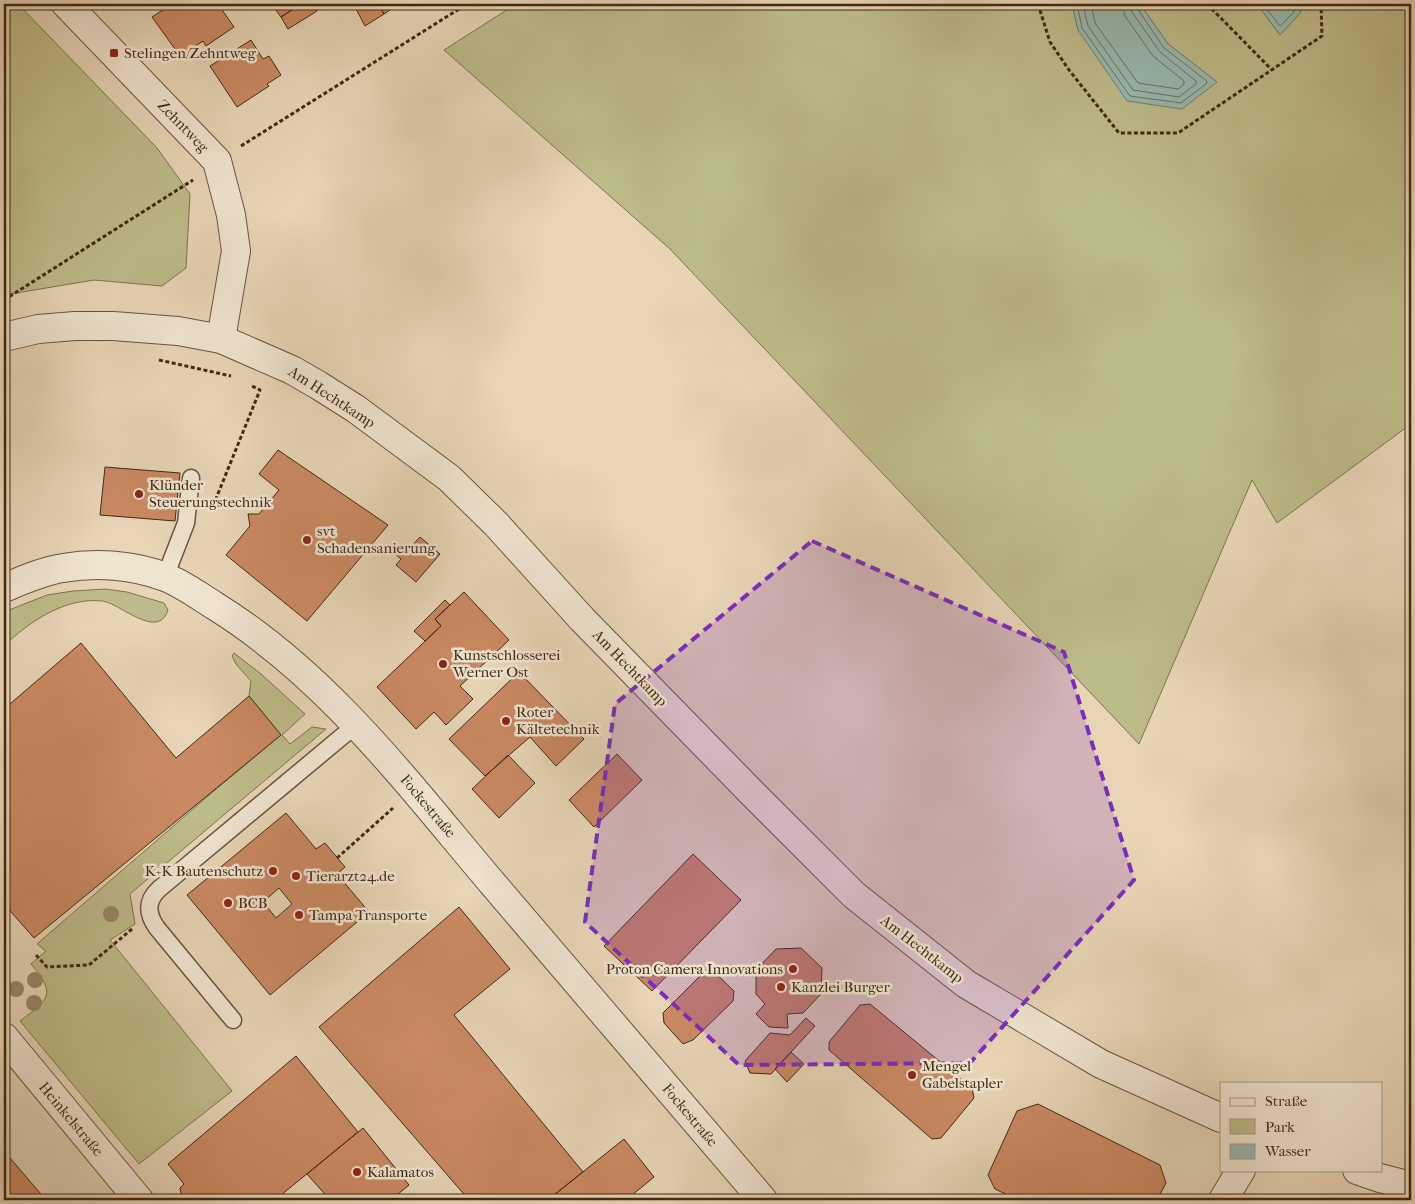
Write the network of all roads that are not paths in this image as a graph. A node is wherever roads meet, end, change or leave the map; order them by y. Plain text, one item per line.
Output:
1 (66, 4) edge
2 (4, 337) edge
3 (221, 339) junction
4 (191, 478) dead end
5 (165, 577) junction
6 (4, 588) edge
7 (357, 724) junction
8 (233, 1020) dead end
9 (4, 1037) edge
10 (1220, 1118) edge
11 (1240, 1172) edge
12 (1363, 1172) edge
13 (1411, 1186) edge
14 (139, 1200) edge
15 (763, 1200) edge
16 (1223, 1200) edge

1 - 3 street, Zehntweg
2 - 3 street, Am Hechtkamp
3 - 10 street, Am Hechtkamp
4 - 5 lane
5 - 6 street, Fockestraße
5 - 7 street, Fockestraße
7 - 8 lane
7 - 15 street, Fockestraße
9 - 14 street, Heinkelstraße
11 - 16 street
12 - 13 street

